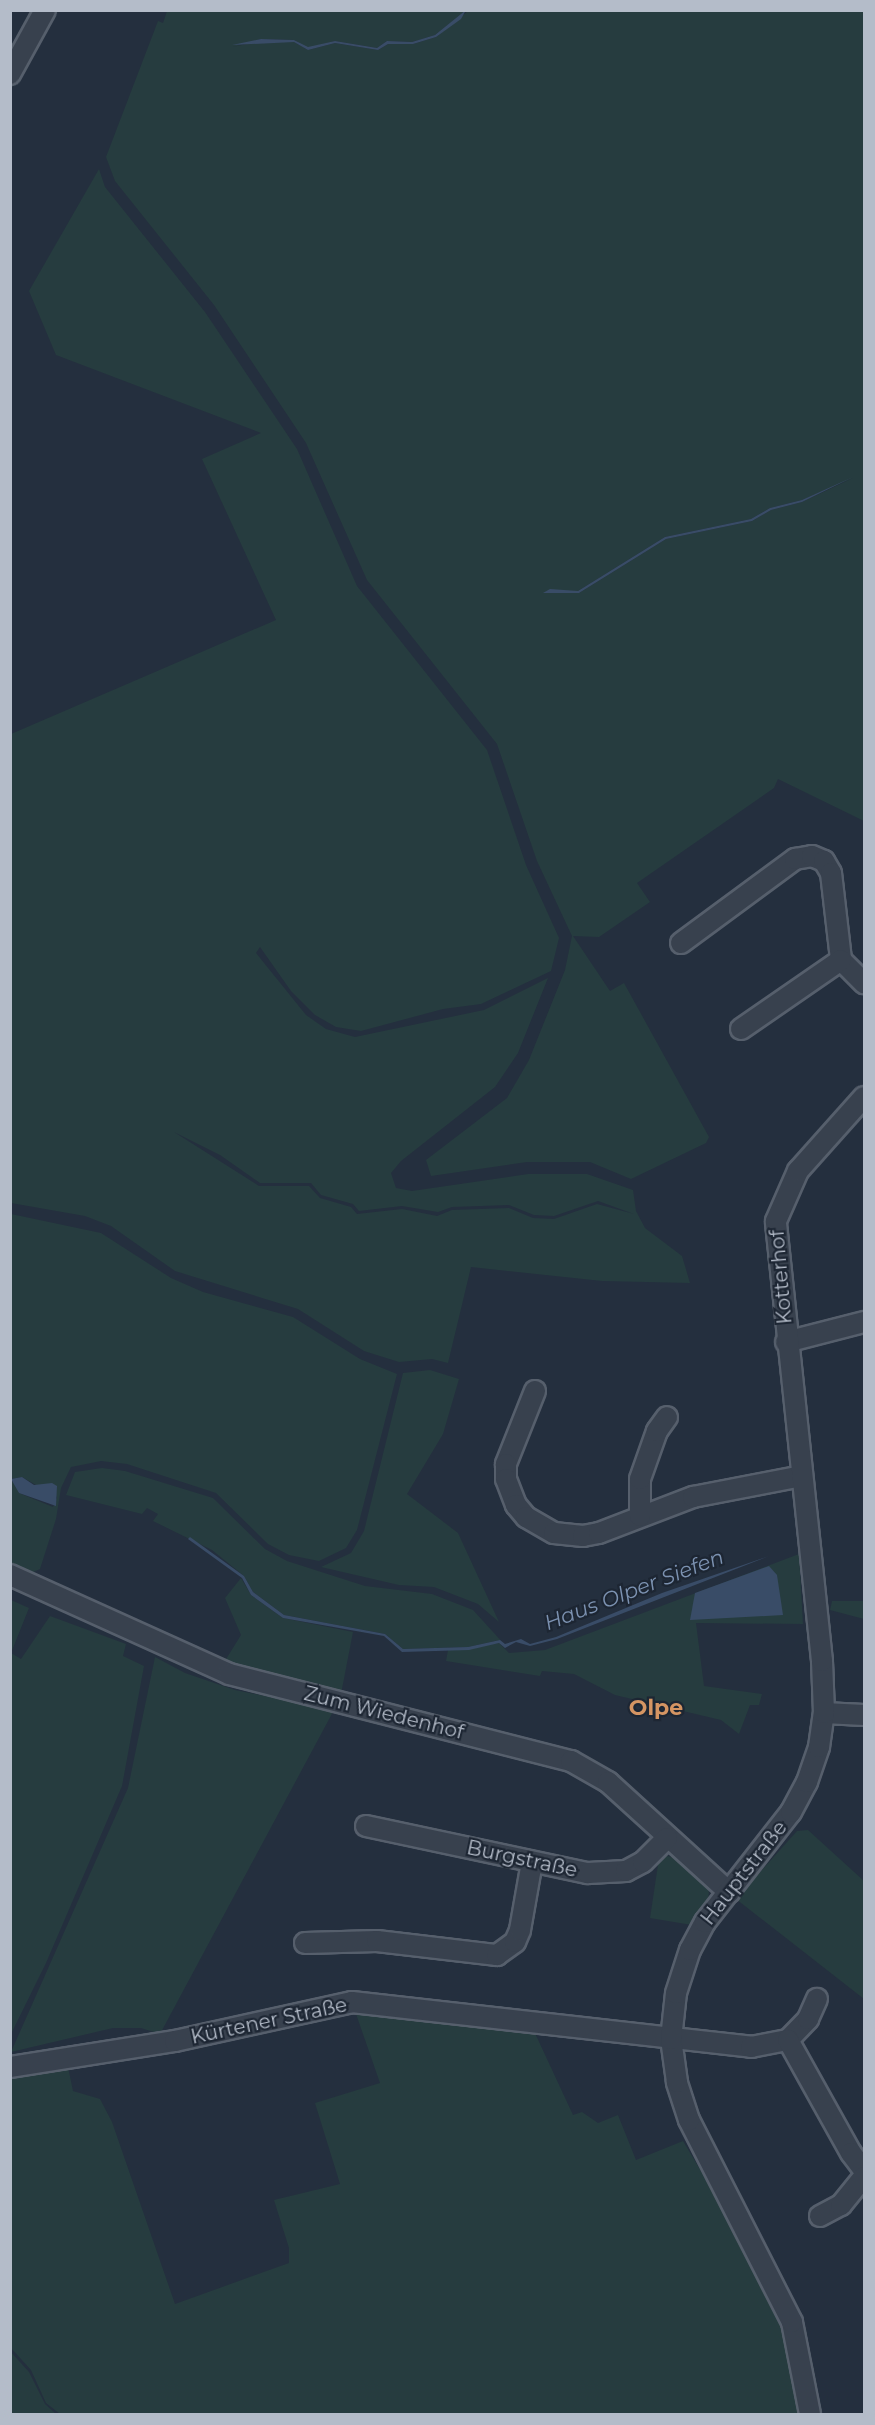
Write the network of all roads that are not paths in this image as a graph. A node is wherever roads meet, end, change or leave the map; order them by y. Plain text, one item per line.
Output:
1 (45, 10) edge
2 (10, 74) edge
3 (681, 943) dead end
4 (841, 960) junction
5 (864, 983) edge
6 (741, 1029) dead end
7 (864, 1097) edge
8 (864, 1322) edge
9 (786, 1342) junction
10 (535, 1391) dead end
11 (667, 1417) dead end
12 (802, 1476) junction
13 (640, 1516) junction
14 (10, 1575) edge
15 (824, 1713) junction
16 (864, 1716) edge
17 (366, 1826) dead end
18 (667, 1838) junction
19 (532, 1862) junction
20 (729, 1892) junction
21 (305, 1943) dead end
22 (817, 1999) dead end
23 (671, 2039) junction
24 (788, 2040) junction
25 (10, 2067) edge
26 (864, 2170) edge
27 (864, 2177) edge
28 (820, 2216) dead end
29 (810, 2415) edge

1 - 2 street
3 - 4 street
4 - 5 street
4 - 6 street
7 - 9 street, Kotterhof
8 - 9 street
9 - 12 street, Hauptstraße
10 - 13 street
11 - 13 street
12 - 13 street
12 - 15 street, Hauptstraße
14 - 18 street, Zum Wiedenhof
15 - 16 street
15 - 20 street, Hauptstraße
17 - 19 street, Burgstraße
18 - 19 street, Burgstraße
18 - 20 street, Zum Wiedenhof
19 - 21 street
20 - 23 street, Hauptstraße
22 - 24 street
23 - 24 street, Kürtener Straße
23 - 25 street, Kürtener Straße
23 - 29 street, Hauptstraße
24 - 26 street
27 - 28 street

